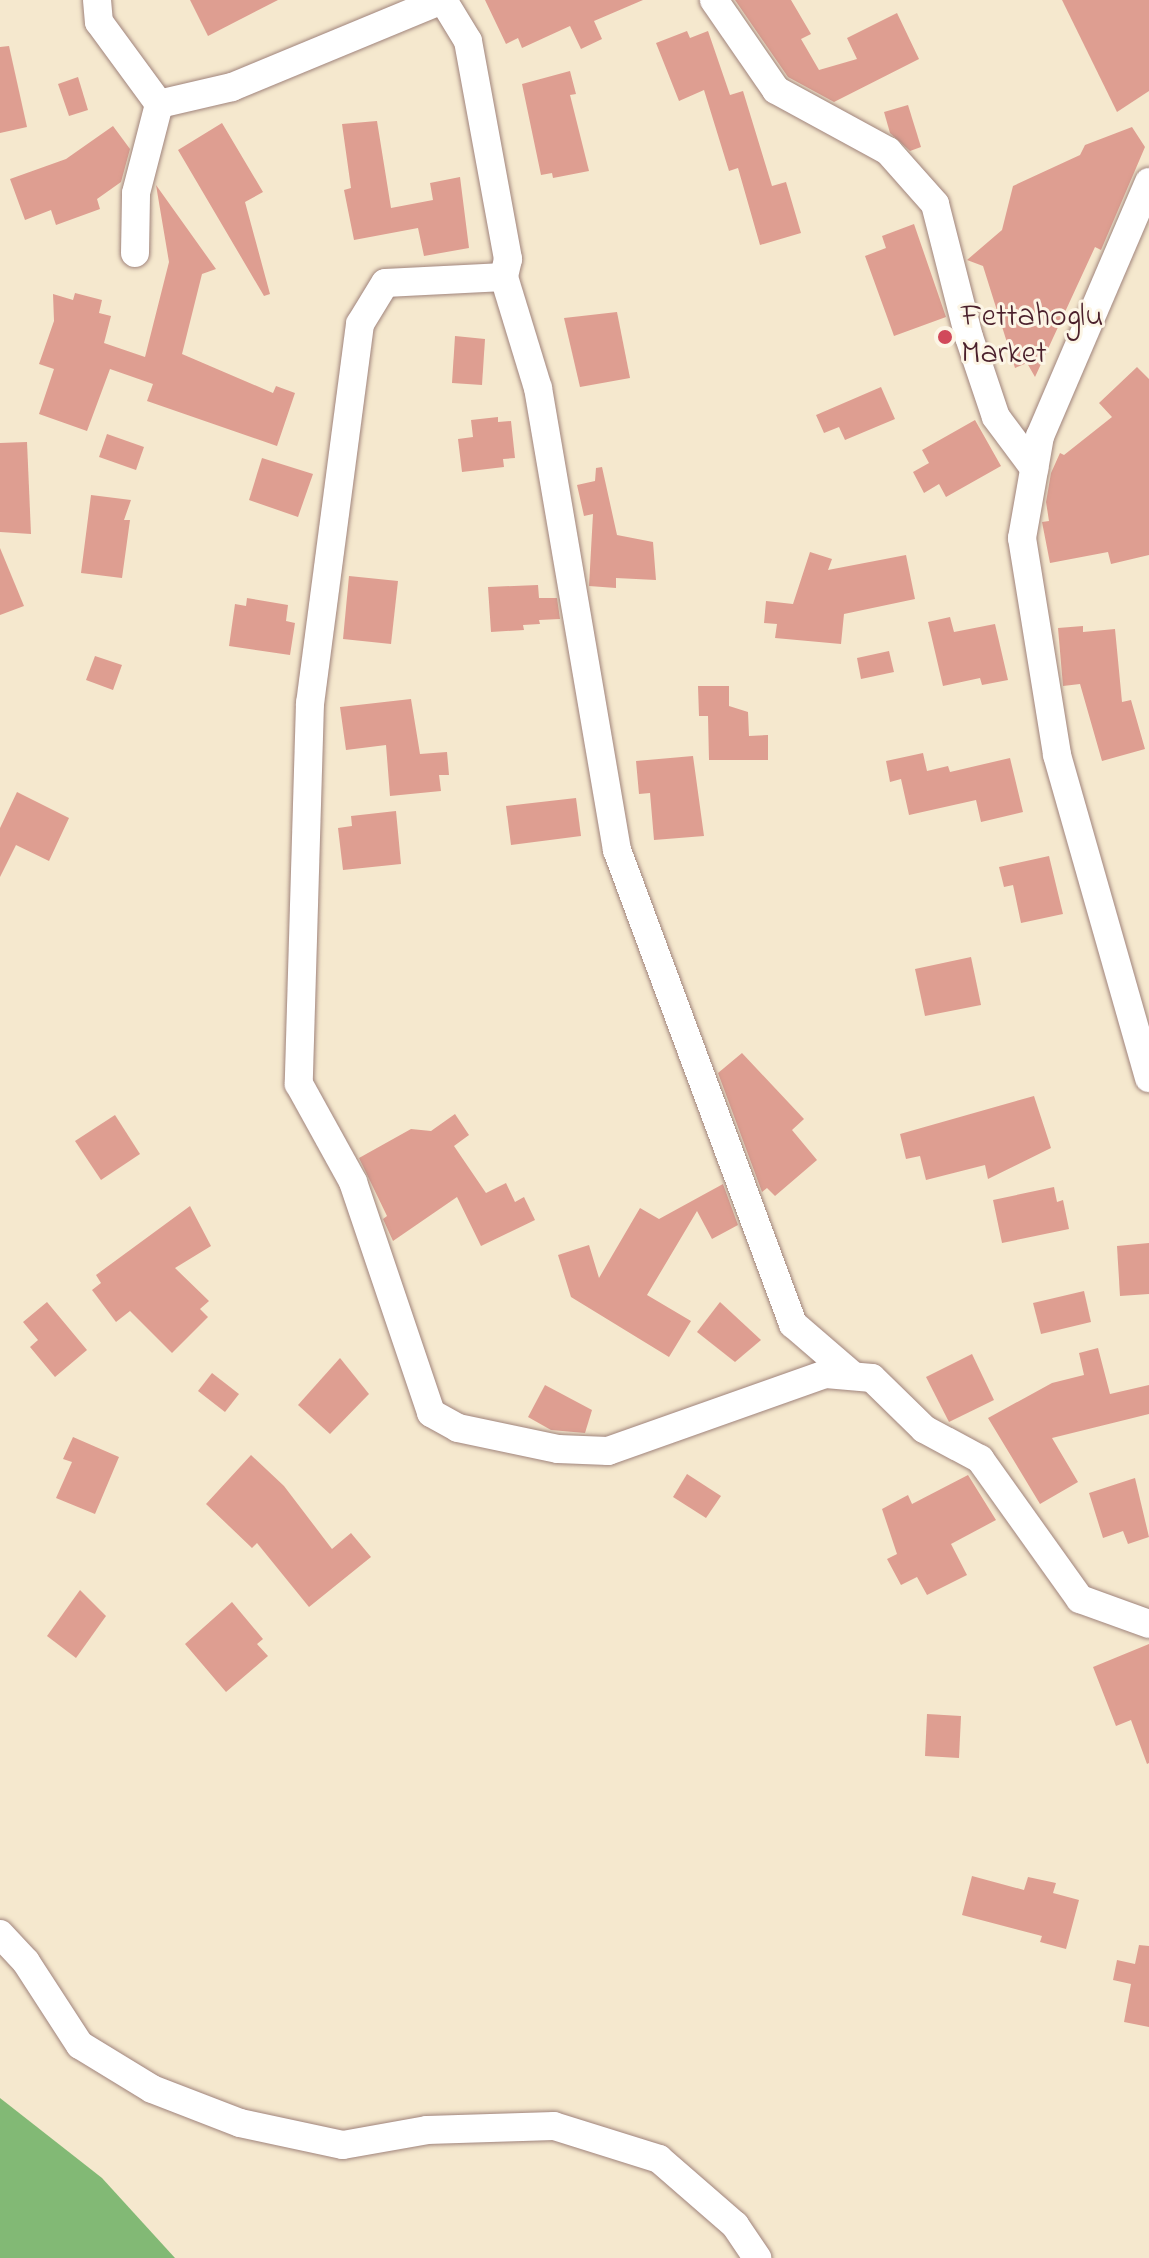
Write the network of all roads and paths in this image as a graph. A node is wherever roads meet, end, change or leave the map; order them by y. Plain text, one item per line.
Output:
1 (97, 0) edge
2 (442, 0) edge
3 (714, 0) edge
4 (159, 104) junction
5 (1149, 182) edge
6 (135, 253) dead end
7 (504, 277) junction
8 (1034, 468) junction
9 (1149, 1078) edge
10 (851, 1374) junction
11 (1149, 1624) edge
12 (0, 1934) edge
13 (757, 2258) edge

1 - 4 street
2 - 4 street
2 - 7 street
3 - 8 street
4 - 6 street
5 - 8 street
7 - 10 street
7 - 10 street
8 - 9 street
10 - 11 street
12 - 13 street

